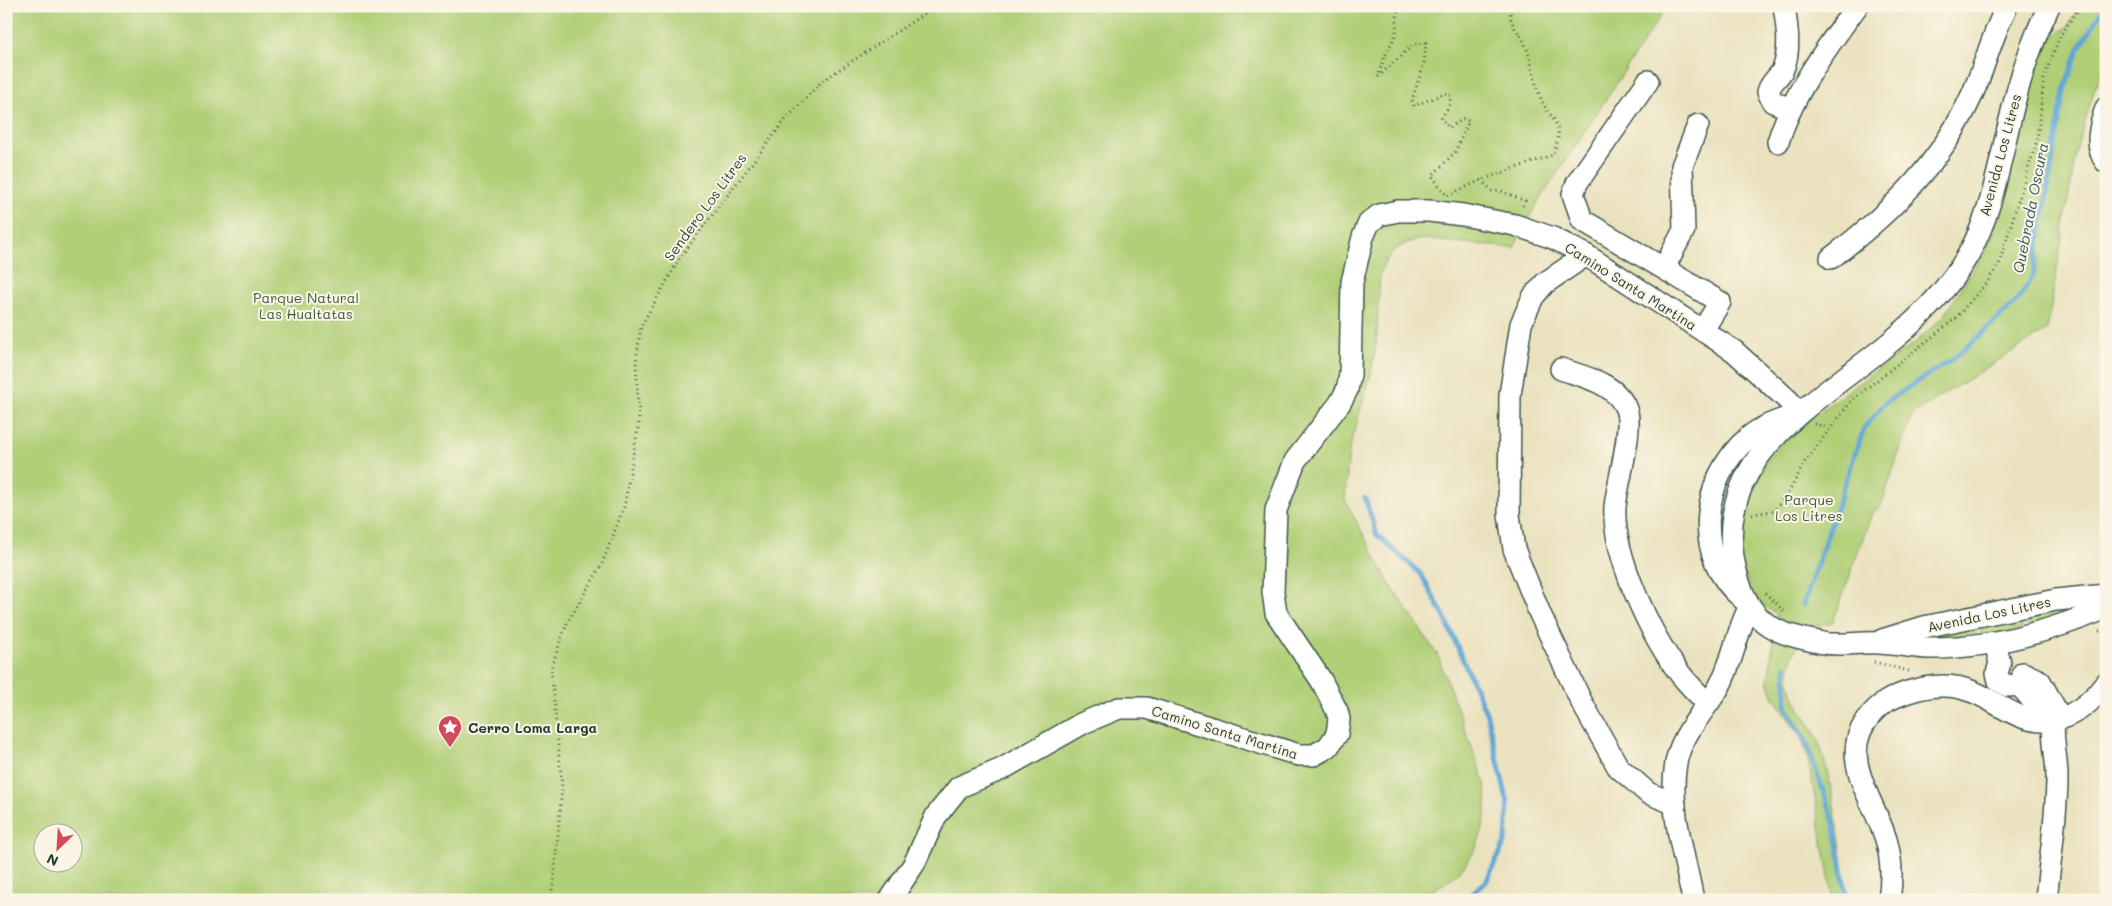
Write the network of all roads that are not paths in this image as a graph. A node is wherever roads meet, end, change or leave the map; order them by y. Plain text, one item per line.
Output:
1 (1784, 6) edge
2 (1857, 6) edge
3 (2007, 6) edge
4 (2049, 6) edge
5 (2061, 6) edge
6 (2038, 30) junction
7 (1648, 82) dead end
8 (2106, 108) edge
9 (1791, 110) junction
10 (1698, 125) dead end
11 (1778, 142) dead end
12 (2106, 162) edge
13 (1586, 255) junction
14 (1831, 258) dead end
15 (1664, 268) junction
16 (1703, 330) junction
17 (1560, 369) dead end
18 (1797, 414) junction
19 (2106, 595) edge
20 (2072, 598) junction
21 (1751, 599) junction
22 (2106, 608) edge
23 (2085, 626) junction
24 (1925, 637) junction
25 (2003, 641) junction
26 (2106, 683) edge
27 (1707, 703) junction
28 (2052, 722) junction
29 (1675, 804) junction
30 (890, 900) edge
31 (1693, 900) edge
32 (1889, 900) edge
33 (2046, 900) edge

1 - 9 street
2 - 9 street
3 - 14 street
4 - 6 street, Avenida Los Litres
5 - 6 street, Avenida Los Litres
6 - 18 street, Avenida Los Litres
7 - 15 street
8 - 12 street
9 - 11 street
10 - 15 street
13 - 16 street, Camino Santa Martina
13 - 29 street
13 - 30 street, Camino Santa Martina
15 - 16 street
16 - 18 street, Camino Santa Martina
17 - 27 street
18 - 21 street, Avenida Los Litres
19 - 20 street, Avenida Los Litres
20 - 23 street
20 - 24 street, Avenida Los Litres
21 - 24 street, Avenida Los Litres
21 - 27 street
22 - 23 street, Avenida Los Litres
23 - 25 street, Avenida Los Litres
24 - 25 street, Avenida Los Litres
25 - 28 street
26 - 28 street
27 - 29 street
28 - 32 street
28 - 33 street
29 - 31 street

